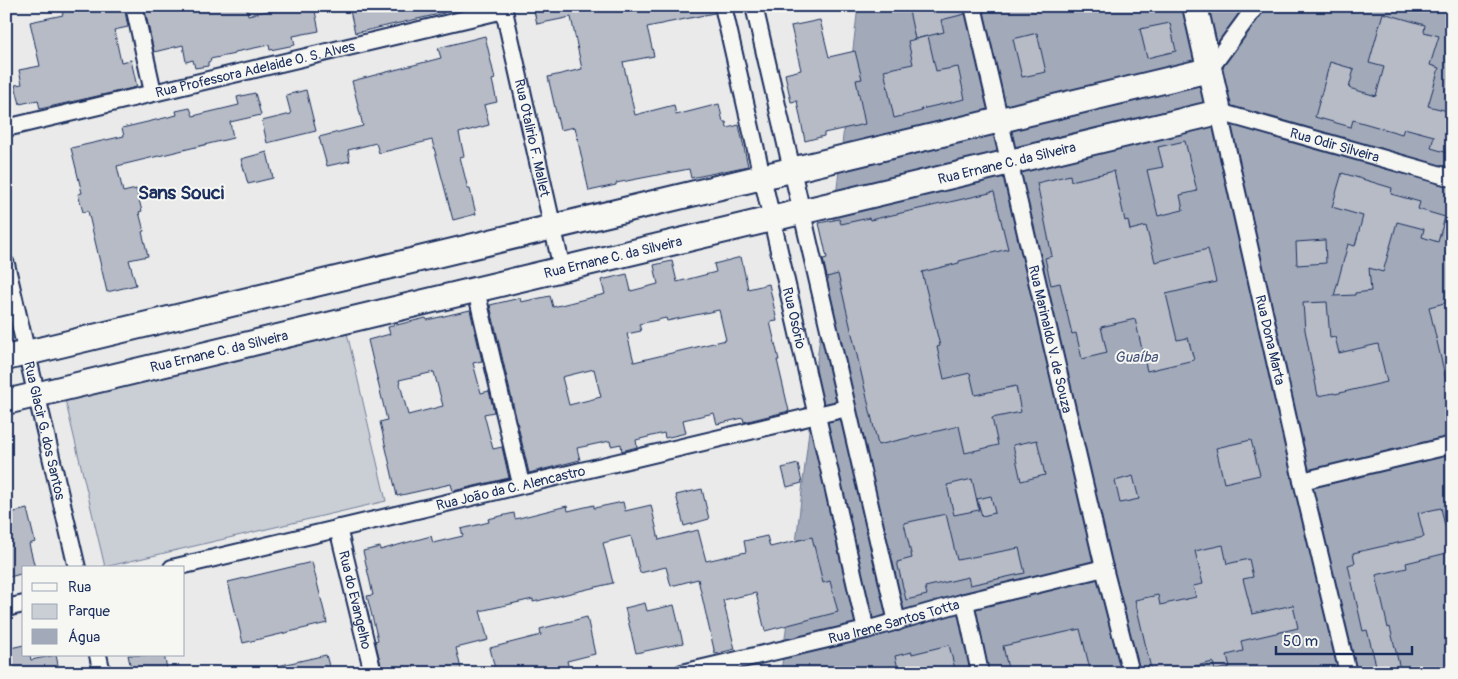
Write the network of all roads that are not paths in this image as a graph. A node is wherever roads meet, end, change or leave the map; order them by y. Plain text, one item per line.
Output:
1 (134, 6) edge
2 (722, 6) edge
3 (754, 6) edge
4 (973, 6) edge
5 (1195, 6) edge
6 (1256, 6) edge
7 (504, 8) edge
8 (1209, 70) junction
9 (153, 92) junction
10 (1219, 112) junction
11 (999, 120) junction
12 (6, 128) edge
13 (1009, 162) junction
14 (792, 170) junction
15 (762, 177) junction
16 (1452, 178) edge
17 (802, 212) junction
18 (772, 219) junction
19 (553, 227) junction
20 (6, 264) edge
21 (562, 269) junction
22 (476, 290) junction
23 (17, 356) edge
24 (37, 394) junction
25 (6, 402) edge
26 (847, 408) junction
27 (816, 415) junction
28 (1452, 446) edge
29 (1302, 481) junction
30 (521, 484) junction
31 (338, 528) junction
32 (77, 566) edge
33 (180, 566) edge
34 (1104, 568) junction
35 (964, 602) junction
36 (22, 604) edge
37 (6, 608) edge
38 (897, 622) junction
39 (866, 630) junction
40 (98, 656) edge
41 (102, 673) edge
42 (373, 673) edge
43 (682, 673) edge
44 (980, 673) edge
45 (1131, 673) edge
46 (1348, 673) edge

1 - 9 street
2 - 15 street, Rua Osório
3 - 14 street
4 - 11 street, Rua Marinaldo V. de Souza
5 - 8 street, Rua Dona Marta
6 - 8 street
7 - 9 street, Rua Professora Adelaide O. S. Alves
7 - 19 street, Rua Otalirio F. Mallet
8 - 10 street, Rua Dona Marta
8 - 11 street
9 - 12 street, Rua Professora Adelaide O. S. Alves
10 - 13 street, Rua Ernane C. da Silveira
10 - 16 street, Rua Odir Silveira
10 - 29 street, Rua Dona Marta
11 - 13 street, Rua Marinaldo V. de Souza
11 - 14 street
13 - 17 street, Rua Ernane C. da Silveira
13 - 34 street, Rua Marinaldo V. de Souza
14 - 15 street
14 - 17 street
15 - 18 street, Rua Osório
15 - 19 street
17 - 18 street, Rua Ernane C. da Silveira
17 - 26 street
18 - 21 street, Rua Ernane C. da Silveira
18 - 27 street, Rua Osório
19 - 21 street, Rua Otalirio F. Mallet
19 - 23 street
20 - 23 street, Rua Glacir G. dos Santos
21 - 22 street, Rua Ernane C. da Silveira
22 - 24 street, Rua Ernane C. da Silveira
22 - 30 street
23 - 24 street, Rua Glacir G. dos Santos
24 - 25 street, Rua Ernane C. da Silveira
24 - 32 street, Rua Glacir G. dos Santos
26 - 27 street, Rua João da C. Alencastro
26 - 38 street
27 - 30 street, Rua João da C. Alencastro
27 - 39 street, Rua Osório
28 - 29 street
29 - 46 street, Rua Dona Marta
30 - 31 street, Rua João da C. Alencastro
31 - 33 street, Rua João da C. Alencastro
31 - 42 street, Rua do Evangelho
34 - 35 street, Rua Irene Santos Totta
34 - 45 street, Rua Marinaldo V. de Souza
35 - 38 street, Rua Irene Santos Totta
35 - 44 street
36 - 37 street
38 - 39 street, Rua Irene Santos Totta
39 - 43 street, Rua Irene Santos Totta
40 - 41 street

